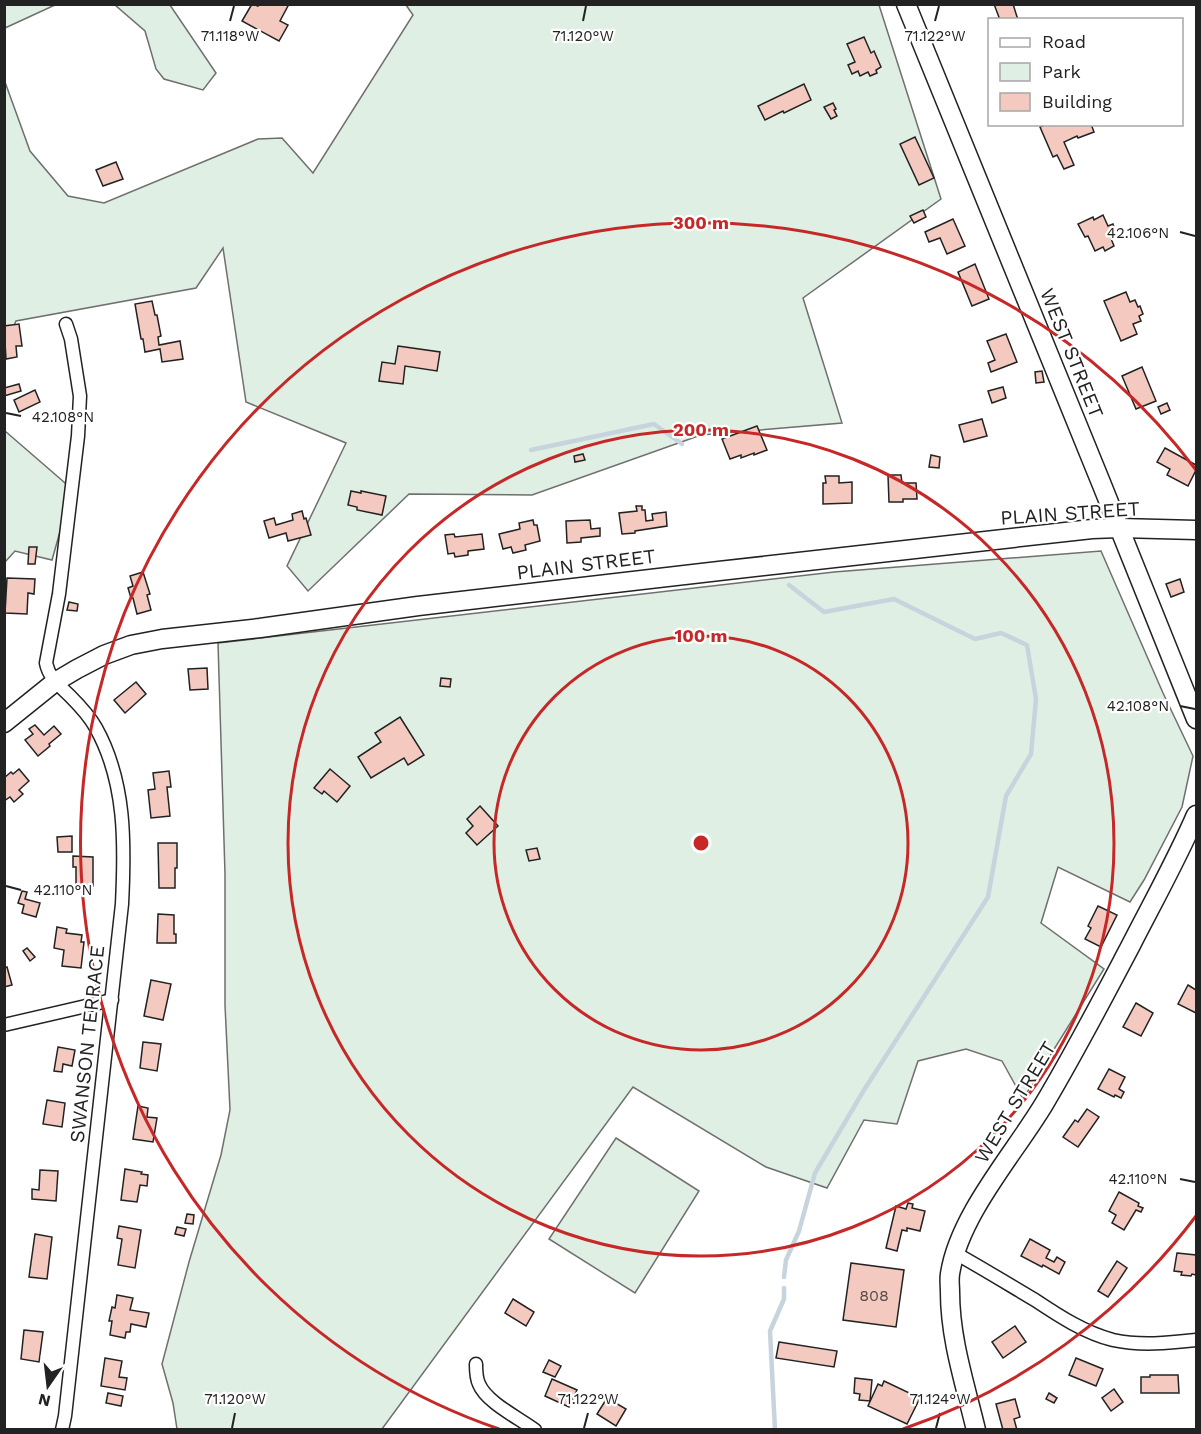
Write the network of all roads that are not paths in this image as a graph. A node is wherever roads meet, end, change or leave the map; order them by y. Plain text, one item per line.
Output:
1 (906, 4) edge
2 (66, 324) dead end
3 (1120, 528) junction
4 (1197, 530) edge
5 (55, 682) junction
6 (1197, 719) edge
7 (4, 723) edge
8 (1197, 815) edge
9 (112, 1000) junction
10 (4, 1026) edge
11 (955, 1252) junction
12 (1197, 1340) edge
13 (476, 1365) dead end
14 (62, 1430) edge
15 (535, 1430) edge
16 (976, 1430) edge

1 - 3 street, WEST STREET
2 - 5 street
3 - 4 street, PLAIN STREET
3 - 5 street, PLAIN STREET
3 - 6 street, WEST STREET
5 - 7 street, PLAIN STREET
5 - 9 street, SWANSON TERRACE
8 - 11 street, WEST STREET
9 - 10 street
9 - 14 street, SWANSON TERRACE
11 - 12 street
11 - 16 street, WEST STREET
13 - 15 street

